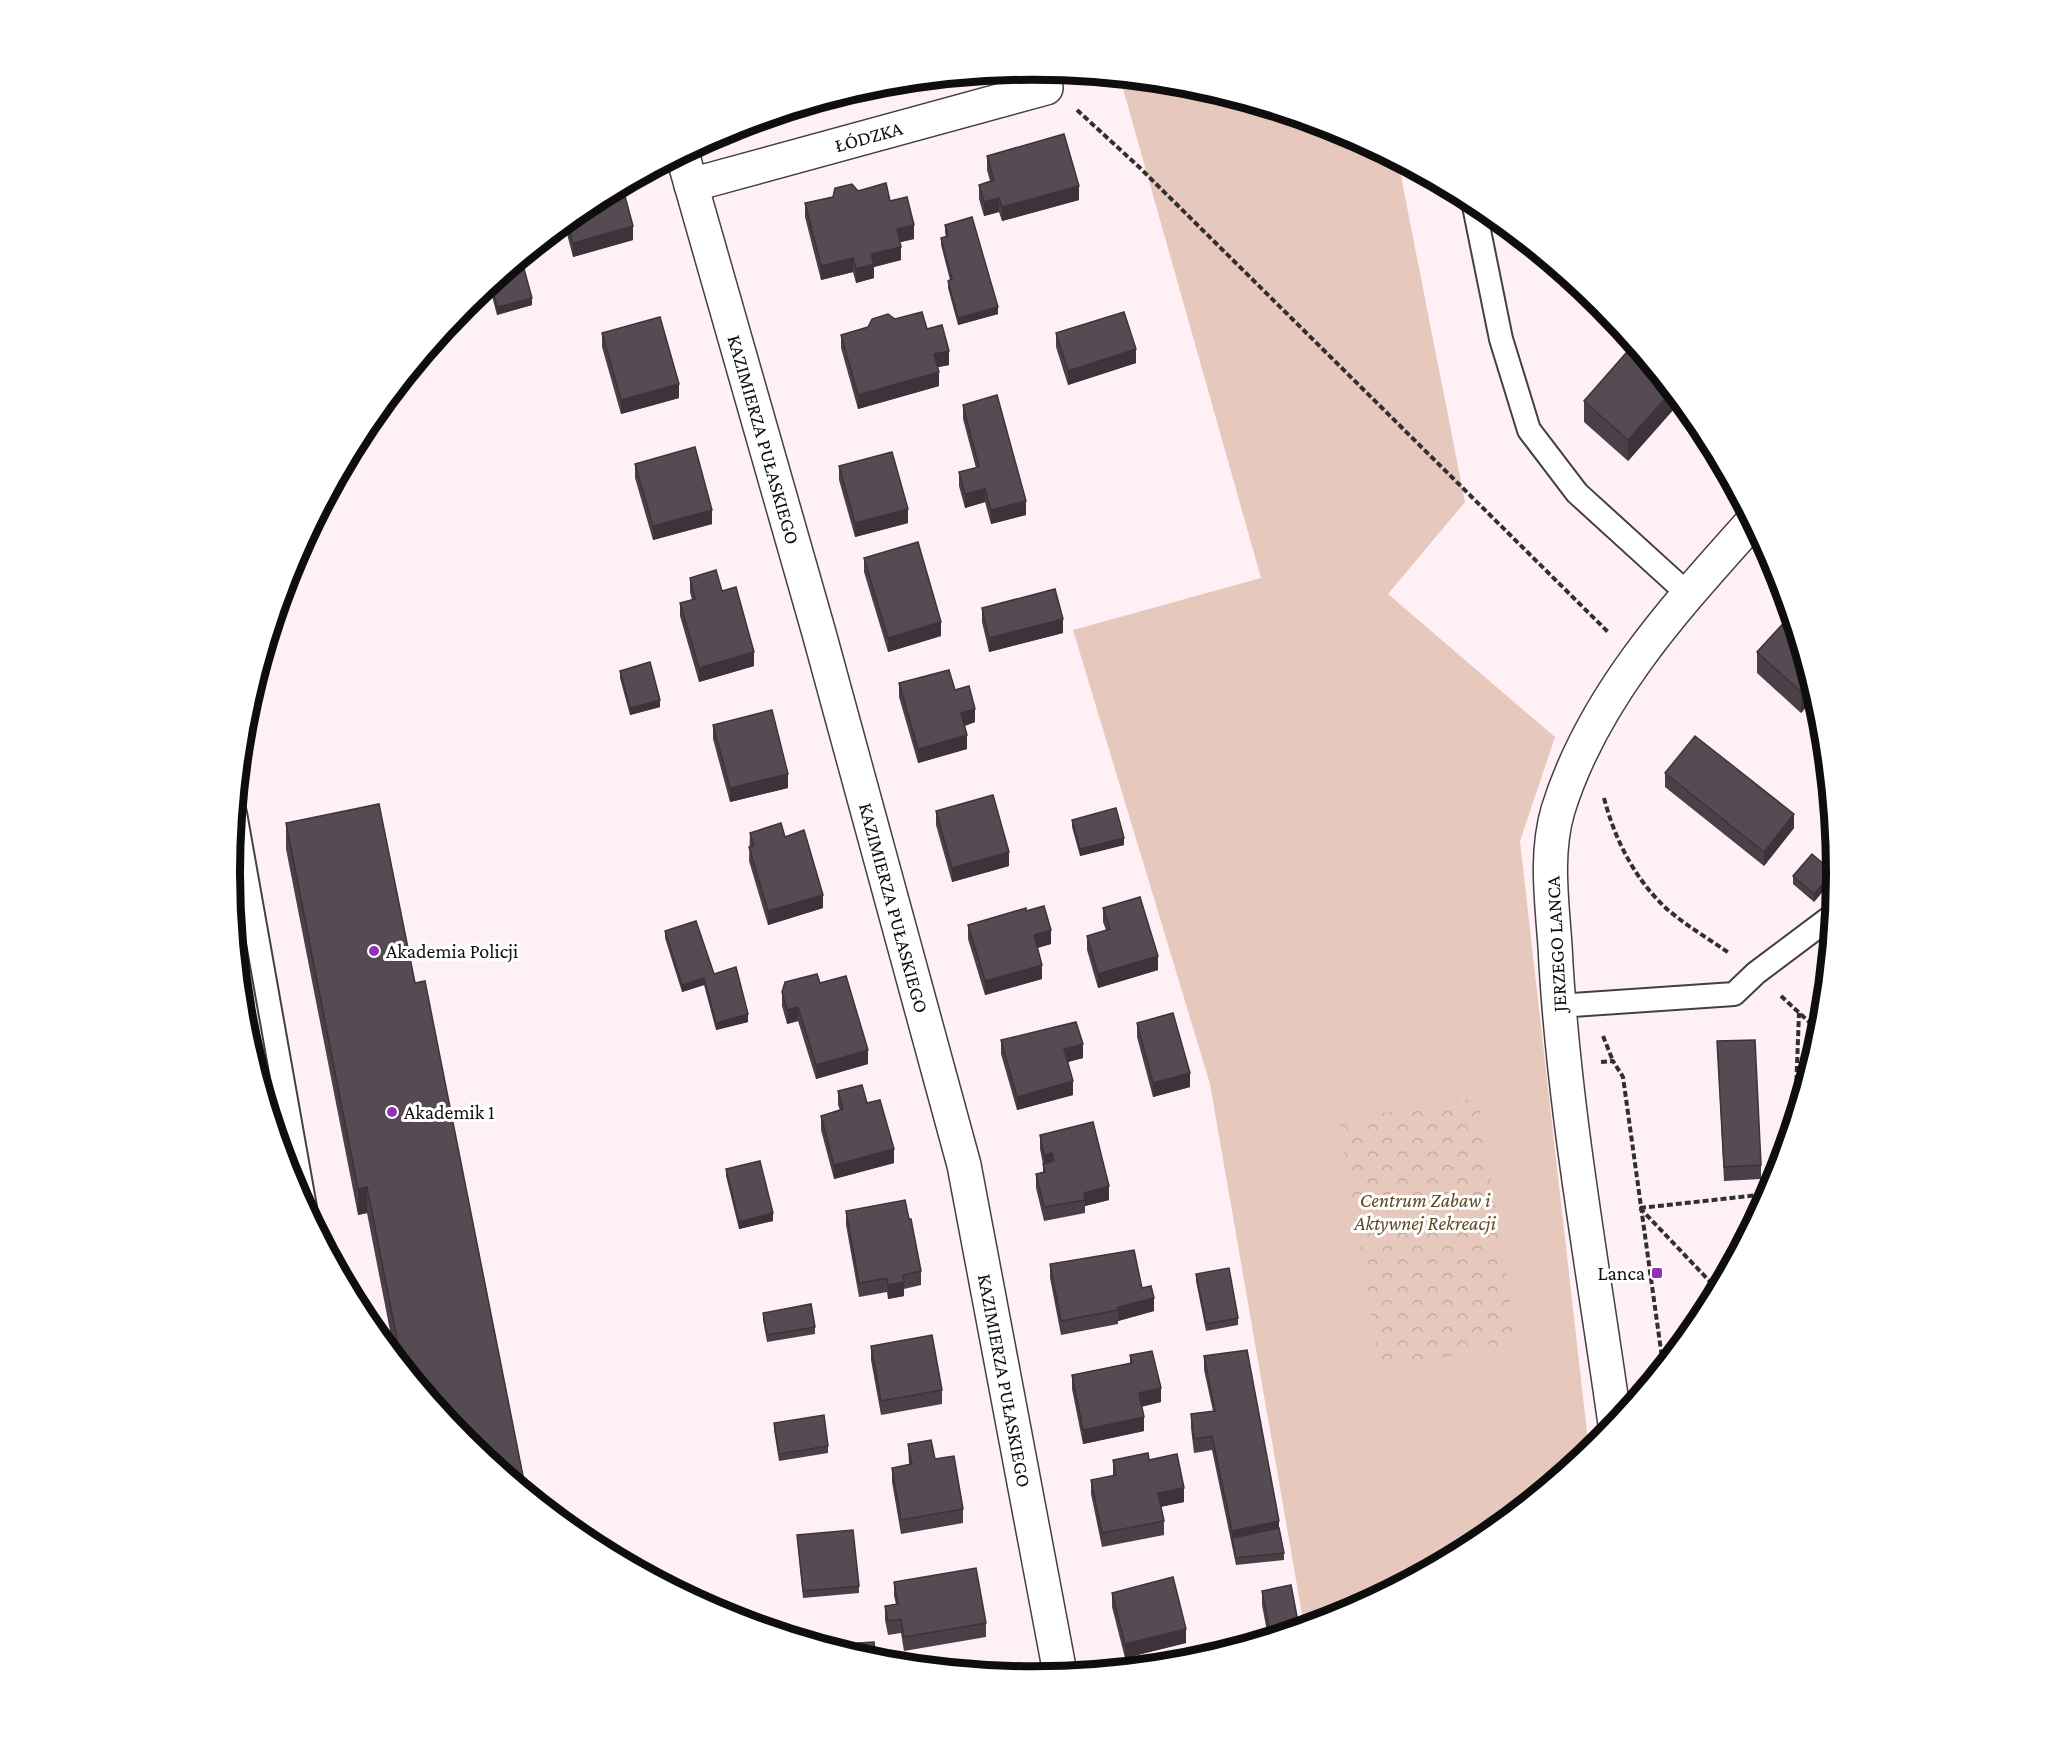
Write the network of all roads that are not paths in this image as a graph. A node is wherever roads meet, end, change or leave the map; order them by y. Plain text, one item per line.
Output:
1 (1046, 88) road end
2 (684, 160) edge
3 (691, 185) junction
4 (1476, 214) edge
5 (1747, 528) edge
6 (1688, 594) junction
7 (241, 847) edge
8 (1824, 922) edge
9 (1558, 1006) junction
10 (299, 1173) edge
11 (1613, 1412) edge
12 (1058, 1665) edge

1 - 3 street, ŁÓDZKA
2 - 3 street, KAZIMIERZA PUŁASKIEGO
3 - 12 street, KAZIMIERZA PUŁASKIEGO
4 - 6 lane
5 - 6 street, JERZEGO LANCA
6 - 9 street, JERZEGO LANCA
7 - 10 lane
8 - 9 lane
9 - 11 street, JERZEGO LANCA

